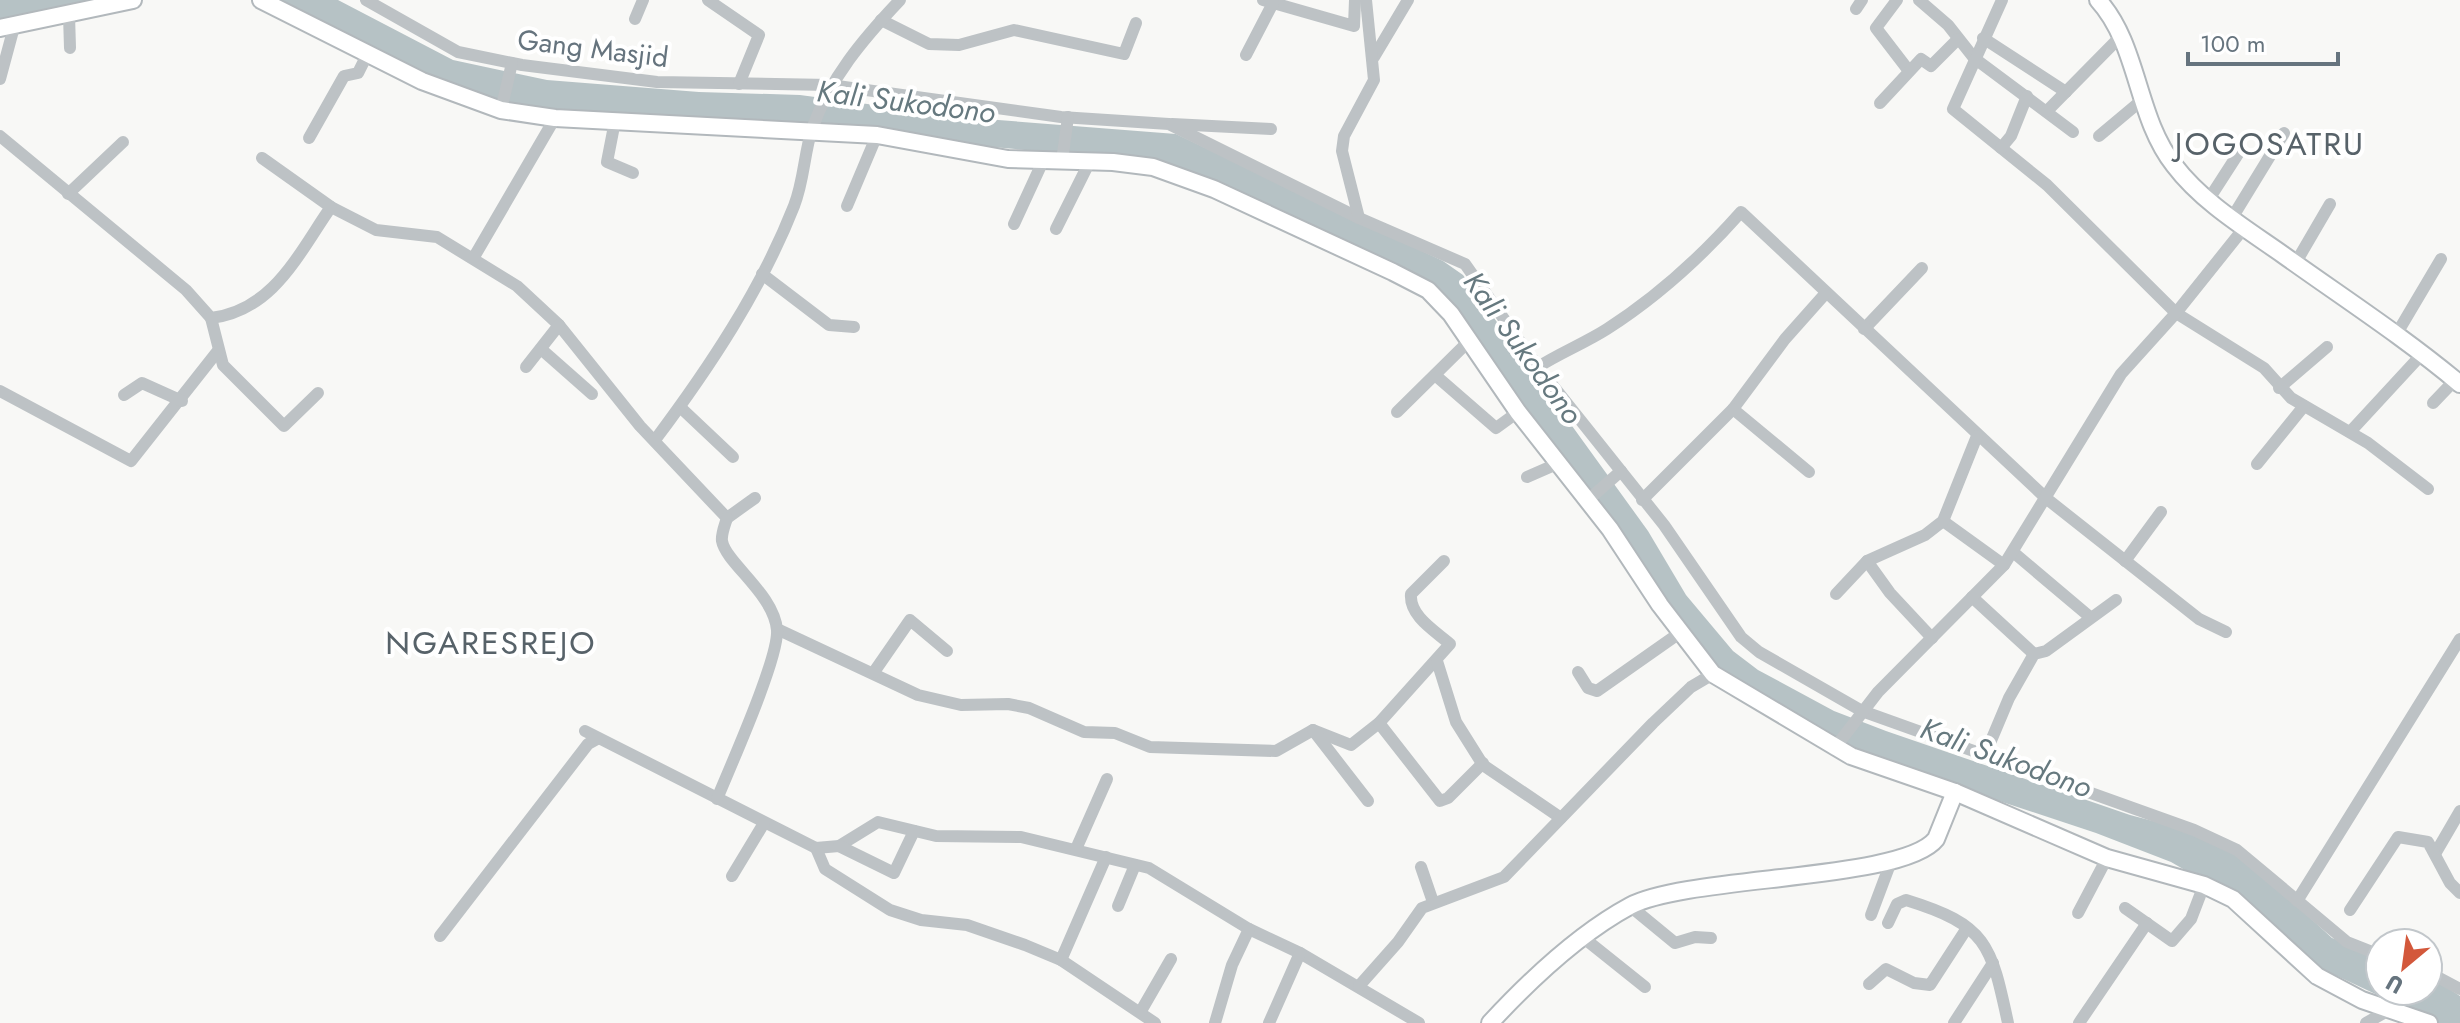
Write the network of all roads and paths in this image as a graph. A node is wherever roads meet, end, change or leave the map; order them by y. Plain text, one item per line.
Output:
1 (133, 0) edge
2 (261, 0) edge
3 (366, 0) edge
4 (643, 0) edge
5 (708, 0) edge
6 (900, 0) edge
7 (1355, 0) edge
8 (1366, 0) edge
9 (1408, 0) edge
10 (1897, 0) edge
11 (1919, 0) edge
12 (2002, 0) edge
13 (2098, 0) edge
14 (1268, 2) edge
15 (69, 15) junction
16 (635, 19) dead end
17 (881, 20) junction
18 (1136, 23) dead end
19 (7, 28) edge
20 (2120, 37) junction
21 (1983, 38) junction
22 (1958, 39) junction
23 (70, 48) dead end
24 (368, 53) junction
25 (1246, 55) dead end
26 (1374, 57) junction
27 (1974, 58) junction
28 (512, 67) junction
29 (1909, 71) junction
30 (0, 79) edge
31 (739, 84) junction
32 (829, 88) junction
33 (2066, 92) junction
34 (2027, 96) junction
35 (2142, 100) junction
36 (1880, 103) dead end
37 (501, 109) junction
38 (2047, 111) junction
39 (555, 118) junction
40 (1068, 119) junction
41 (615, 121) junction
42 (1169, 124) junction
43 (1271, 129) dead end
44 (812, 131) junction
45 (2073, 132) dead end
46 (2284, 133) dead end
47 (877, 135) junction
48 (0, 136) edge
49 (2099, 136) dead end
50 (309, 138) dead end
51 (123, 142) dead end
52 (2001, 148) junction
53 (2238, 154) dead end
54 (262, 158) dead end
55 (1062, 158) junction
56 (1043, 161) junction
57 (1090, 161) junction
58 (633, 173) dead end
59 (68, 194) junction
60 (2209, 199) junction
61 (2330, 204) dead end
62 (847, 206) dead end
63 (331, 207) junction
64 (1352, 215) junction
65 (2238, 223) junction
66 (1014, 224) dead end
67 (1056, 229) dead end
68 (474, 257) junction
69 (2441, 259) dead end
70 (2295, 264) junction
71 (1922, 268) dead end
72 (762, 274) junction
73 (1825, 294) junction
74 (2176, 313) junction
75 (211, 318) junction
76 (559, 325) junction
77 (854, 327) dead end
78 (1864, 329) junction
79 (2396, 335) junction
80 (1470, 340) junction
81 (2327, 347) dead end
82 (541, 349) junction
83 (217, 352) junction
84 (2423, 353) junction
85 (526, 367) dead end
86 (1538, 367) junction
87 (1435, 375) junction
88 (2458, 382) edge
89 (2279, 388) junction
90 (0, 391) edge
91 (318, 393) dead end
92 (592, 394) dead end
93 (124, 395) dead end
94 (182, 401) junction
95 (2433, 403) dead end
96 (2304, 406) junction
97 (680, 407) junction
98 (1733, 409) junction
99 (1397, 412) dead end
100 (1518, 412) junction
101 (2350, 432) junction
102 (1977, 436) junction
103 (655, 440) junction
104 (733, 457) dead end
105 (1559, 463) junction
106 (2257, 464) dead end
107 (1809, 472) dead end
108 (1618, 474) junction
109 (1527, 477) dead end
110 (2428, 489) dead end
111 (755, 498) dead end
112 (2047, 499) junction
113 (1589, 500) junction
114 (1642, 500) junction
115 (2161, 512) dead end
116 (727, 518) junction
117 (1943, 521) junction
118 (2013, 552) junction
119 (1444, 561) dead end
120 (1867, 561) junction
121 (2125, 561) junction
122 (2004, 565) junction
123 (1836, 594) dead end
124 (1972, 597) junction
125 (2116, 600) dead end
126 (2090, 617) junction
127 (777, 629) junction
128 (1681, 632) junction
129 (2226, 632) dead end
130 (1932, 638) junction
131 (2460, 639) edge
132 (947, 651) dead end
133 (2034, 654) junction
134 (1437, 661) junction
135 (874, 672) junction
136 (1578, 672) dead end
137 (1713, 674) junction
138 (1860, 713) junction
139 (1379, 723) junction
140 (1313, 730) junction
141 (1835, 747) junction
142 (1985, 755) junction
143 (1483, 763) junction
144 (1107, 779) dead end
145 (1955, 792) junction
146 (717, 799) junction
147 (1368, 801) dead end
148 (2460, 811) edge
149 (1561, 818) junction
150 (764, 823) junction
151 (914, 831) junction
152 (839, 846) junction
153 (816, 848) junction
154 (1076, 849) junction
155 (2435, 854) junction
156 (1106, 857) junction
157 (2107, 858) junction
158 (1892, 859) junction
159 (1135, 865) junction
160 (1421, 867) dead end
161 (732, 876) dead end
162 (2204, 885) junction
163 (2460, 893) edge
164 (2297, 901) junction
165 (1433, 902) junction
166 (1118, 906) dead end
167 (1630, 906) junction
168 (2125, 908) dead end
169 (2350, 910) dead end
170 (2078, 913) dead end
171 (1871, 915) dead end
172 (1888, 923) dead end
173 (2147, 923) junction
174 (1967, 928) junction
175 (1249, 929) junction
176 (440, 936) dead end
177 (1711, 938) dead end
178 (1585, 939) junction
179 (2364, 949) edge
180 (1300, 953) junction
181 (1171, 959) dead end
182 (1061, 960) junction
183 (1993, 963) junction
184 (1869, 984) dead end
185 (1359, 986) junction
186 (1645, 987) dead end
187 (2389, 1010) junction
188 (1141, 1011) junction
189 (1155, 1023) edge
190 (1215, 1023) edge
191 (1269, 1023) edge
192 (1419, 1023) edge
193 (1490, 1023) edge
194 (1954, 1023) edge
195 (2008, 1023) edge
196 (2079, 1023) edge
197 (2366, 1023) edge
198 (2429, 1023) edge

1 - 15 main road
2 - 24 main road
3 - 28 street, Gang Masjid
4 - 16 street
5 - 31 street
6 - 17 street
7 - 14 street
8 - 26 street
9 - 26 street
10 - 29 street
11 - 22 street
12 - 21 street
13 - 20 main road
14 - 25 street
15 - 19 main road
15 - 23 street
17 - 18 street
17 - 32 street
19 - 30 street
20 - 33 street
20 - 35 main road
21 - 27 street
21 - 33 street
22 - 27 street
22 - 29 street
24 - 37 main road
24 - 50 street
26 - 64 street
27 - 34 street
27 - 52 street
28 - 31 street, Gang Masjid
28 - 37 street
29 - 36 street
31 - 32 street, Gang Masjid
32 - 40 street, Gang Masjid
32 - 44 street
33 - 38 street
34 - 38 street
34 - 52 street
35 - 49 street
35 - 60 main road
37 - 39 main road
38 - 45 street
39 - 41 main road
39 - 68 street
40 - 42 street, Gang Masjid
40 - 55 street
41 - 44 main road
41 - 58 street
42 - 43 street, Gang Masjid
42 - 64 street
44 - 47 main road
44 - 72 street
46 - 65 street
47 - 56 main road
47 - 62 street
48 - 59 street
51 - 59 street
52 - 74 street
53 - 60 street
54 - 63 street
55 - 56 main road
55 - 57 main road
56 - 66 street
57 - 67 street
57 - 80 main road
59 - 75 street
60 - 65 main road
61 - 70 street
63 - 68 street
63 - 75 street
64 - 86 street
65 - 70 main road
65 - 74 street
68 - 76 street
69 - 79 street
70 - 79 main road
71 - 78 street
72 - 77 street
72 - 97 street
73 - 78 street
73 - 86 street
73 - 98 street
74 - 89 street
74 - 112 street
75 - 83 street
76 - 82 street
76 - 103 street
78 - 102 street
79 - 84 main road
80 - 87 street
80 - 100 main road
81 - 89 street
82 - 85 street
82 - 92 street
83 - 91 street
83 - 94 street
84 - 88 main road
84 - 101 street
86 - 108 street
87 - 99 street
87 - 100 street
88 - 95 street
89 - 96 street
90 - 94 street
93 - 94 street
96 - 101 street
96 - 106 street
97 - 103 street
97 - 104 street
98 - 107 street
98 - 114 street
100 - 105 main road
101 - 110 street
102 - 112 street
102 - 117 street
103 - 116 street
105 - 109 street
105 - 113 main road
108 - 113 street
108 - 114 street
111 - 116 street
112 - 118 street
112 - 121 street
113 - 128 main road
114 - 138 street
115 - 121 street
116 - 127 street
117 - 120 street
117 - 122 street
118 - 122 street
118 - 126 street
119 - 134 street
120 - 123 street
120 - 130 street
121 - 129 street
122 - 124 street
124 - 130 street
124 - 133 street
125 - 126 street
126 - 133 street
127 - 135 street
127 - 146 street
128 - 136 street
128 - 137 main road
130 - 138 street
131 - 164 street
132 - 135 street
133 - 142 street
134 - 139 street
134 - 143 street
135 - 140 street
137 - 141 main road
137 - 149 street
138 - 141 street
138 - 142 street
139 - 140 street
139 - 143 street
140 - 147 street
141 - 145 main road
142 - 164 street
143 - 149 street
144 - 154 street
145 - 157 main road
145 - 158 main road
146 - 150 street
146 - 176 street
148 - 155 street
149 - 165 street
150 - 153 street
150 - 161 street
151 - 152 street
151 - 152 street
151 - 154 street
152 - 153 street
153 - 182 street
154 - 156 street
155 - 163 street
155 - 169 street
156 - 159 street
156 - 182 street
157 - 162 main road
157 - 170 street
158 - 167 main road
158 - 171 street
159 - 166 street
159 - 175 street
160 - 165 street
162 - 173 street
162 - 187 main road
164 - 179 street
165 - 185 street
167 - 177 street
167 - 178 main road
168 - 173 street
172 - 174 street
173 - 196 street
174 - 183 street
174 - 184 street
175 - 180 street
175 - 190 street
178 - 186 street
178 - 193 main road
180 - 185 street
180 - 191 street
181 - 188 street
182 - 188 street
183 - 194 street
183 - 195 street
185 - 192 street
187 - 197 street
187 - 198 main road
188 - 189 street

